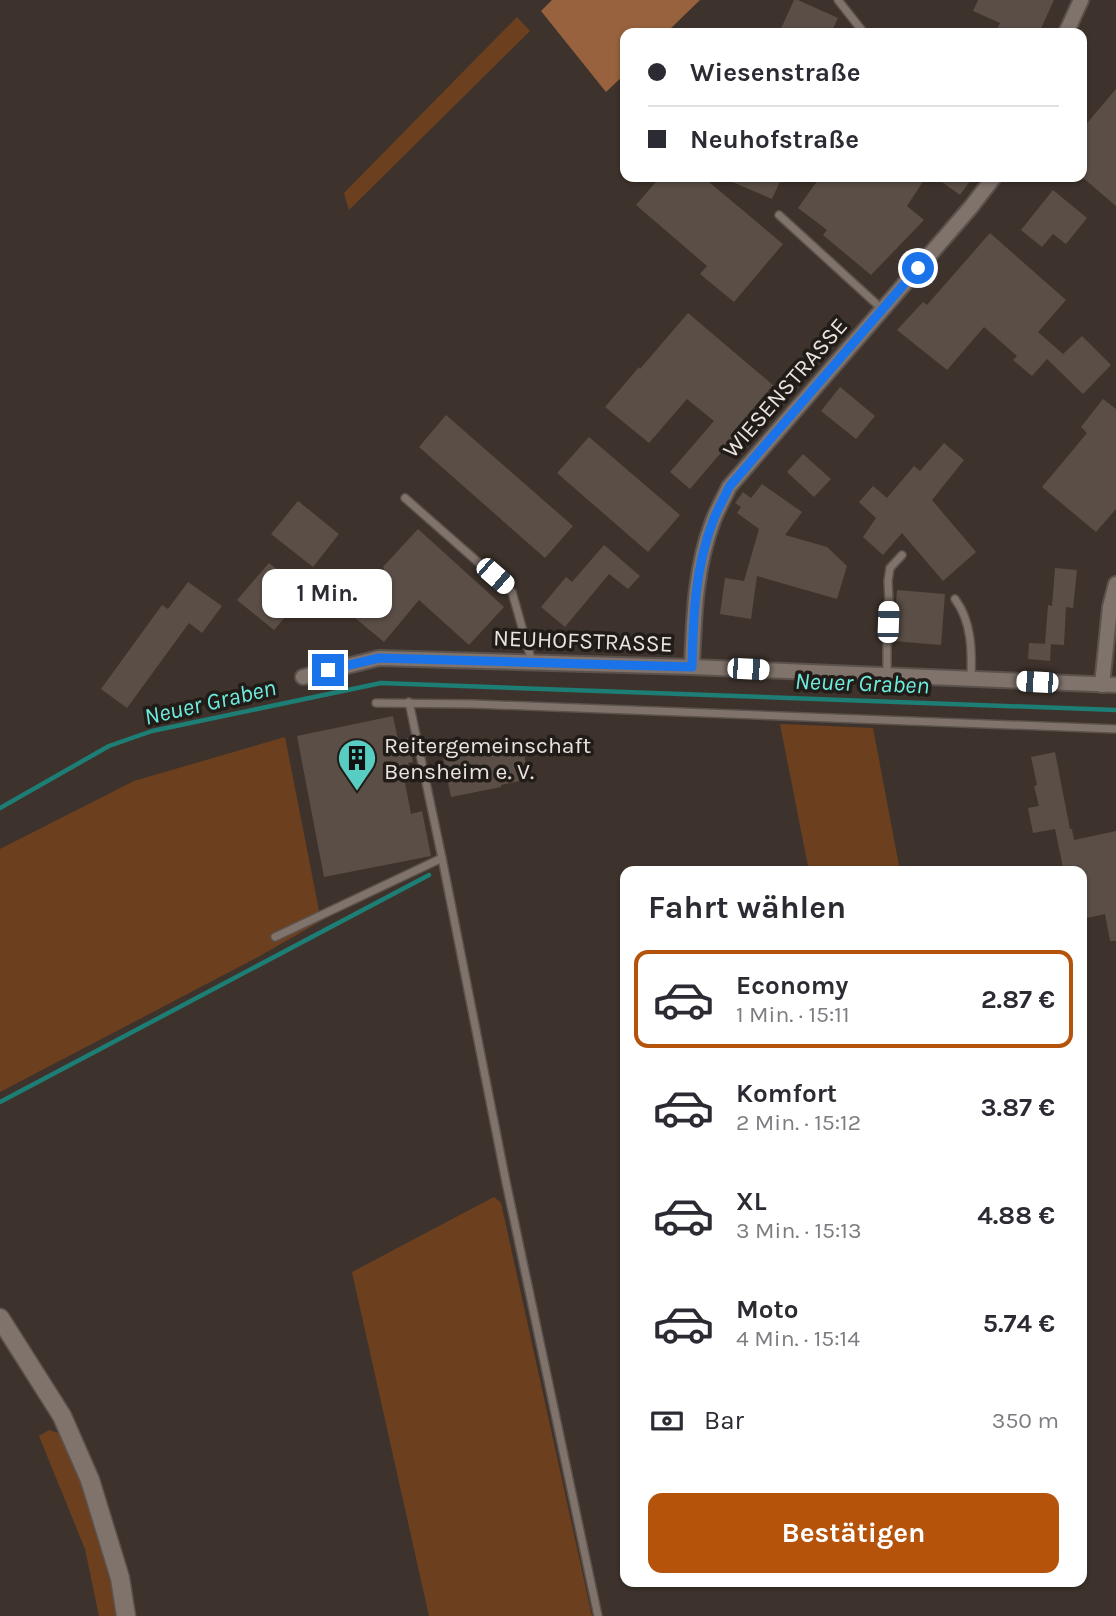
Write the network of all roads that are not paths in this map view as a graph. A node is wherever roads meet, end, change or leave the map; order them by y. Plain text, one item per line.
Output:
1 (838, 0) edge
2 (1081, 0) edge
3 (860, 28) edge
4 (1068, 28) edge
5 (990, 182) edge
6 (779, 215) dead end
7 (883, 309) junction
8 (405, 498) dead end
9 (902, 555) dead end
10 (1116, 584) edge
11 (954, 599) dead end
12 (532, 662) junction
13 (692, 667) junction
14 (887, 675) junction
15 (303, 677) dead end
16 (971, 679) junction
17 (1109, 685) edge
18 (409, 702) junction
19 (376, 703) dead end
20 (1116, 730) edge
21 (442, 858) junction
22 (275, 937) dead end
23 (0, 1318) edge
24 (126, 1616) edge
25 (598, 1616) edge

1 - 3 lane
2 - 4 street
5 - 7 street, WIESENSTRASSE
6 - 7 lane
7 - 13 street, WIESENSTRASSE
8 - 12 lane
9 - 14 lane
10 - 17 street
11 - 16 lane
12 - 13 street, NEUHOFSTRASSE
12 - 15 street, NEUHOFSTRASSE
13 - 14 street, NEUHOFSTRASSE
14 - 16 street, NEUHOFSTRASSE
16 - 17 street, NEUHOFSTRASSE
18 - 19 lane
18 - 20 lane
18 - 21 lane
21 - 22 lane
21 - 25 lane
23 - 24 street

